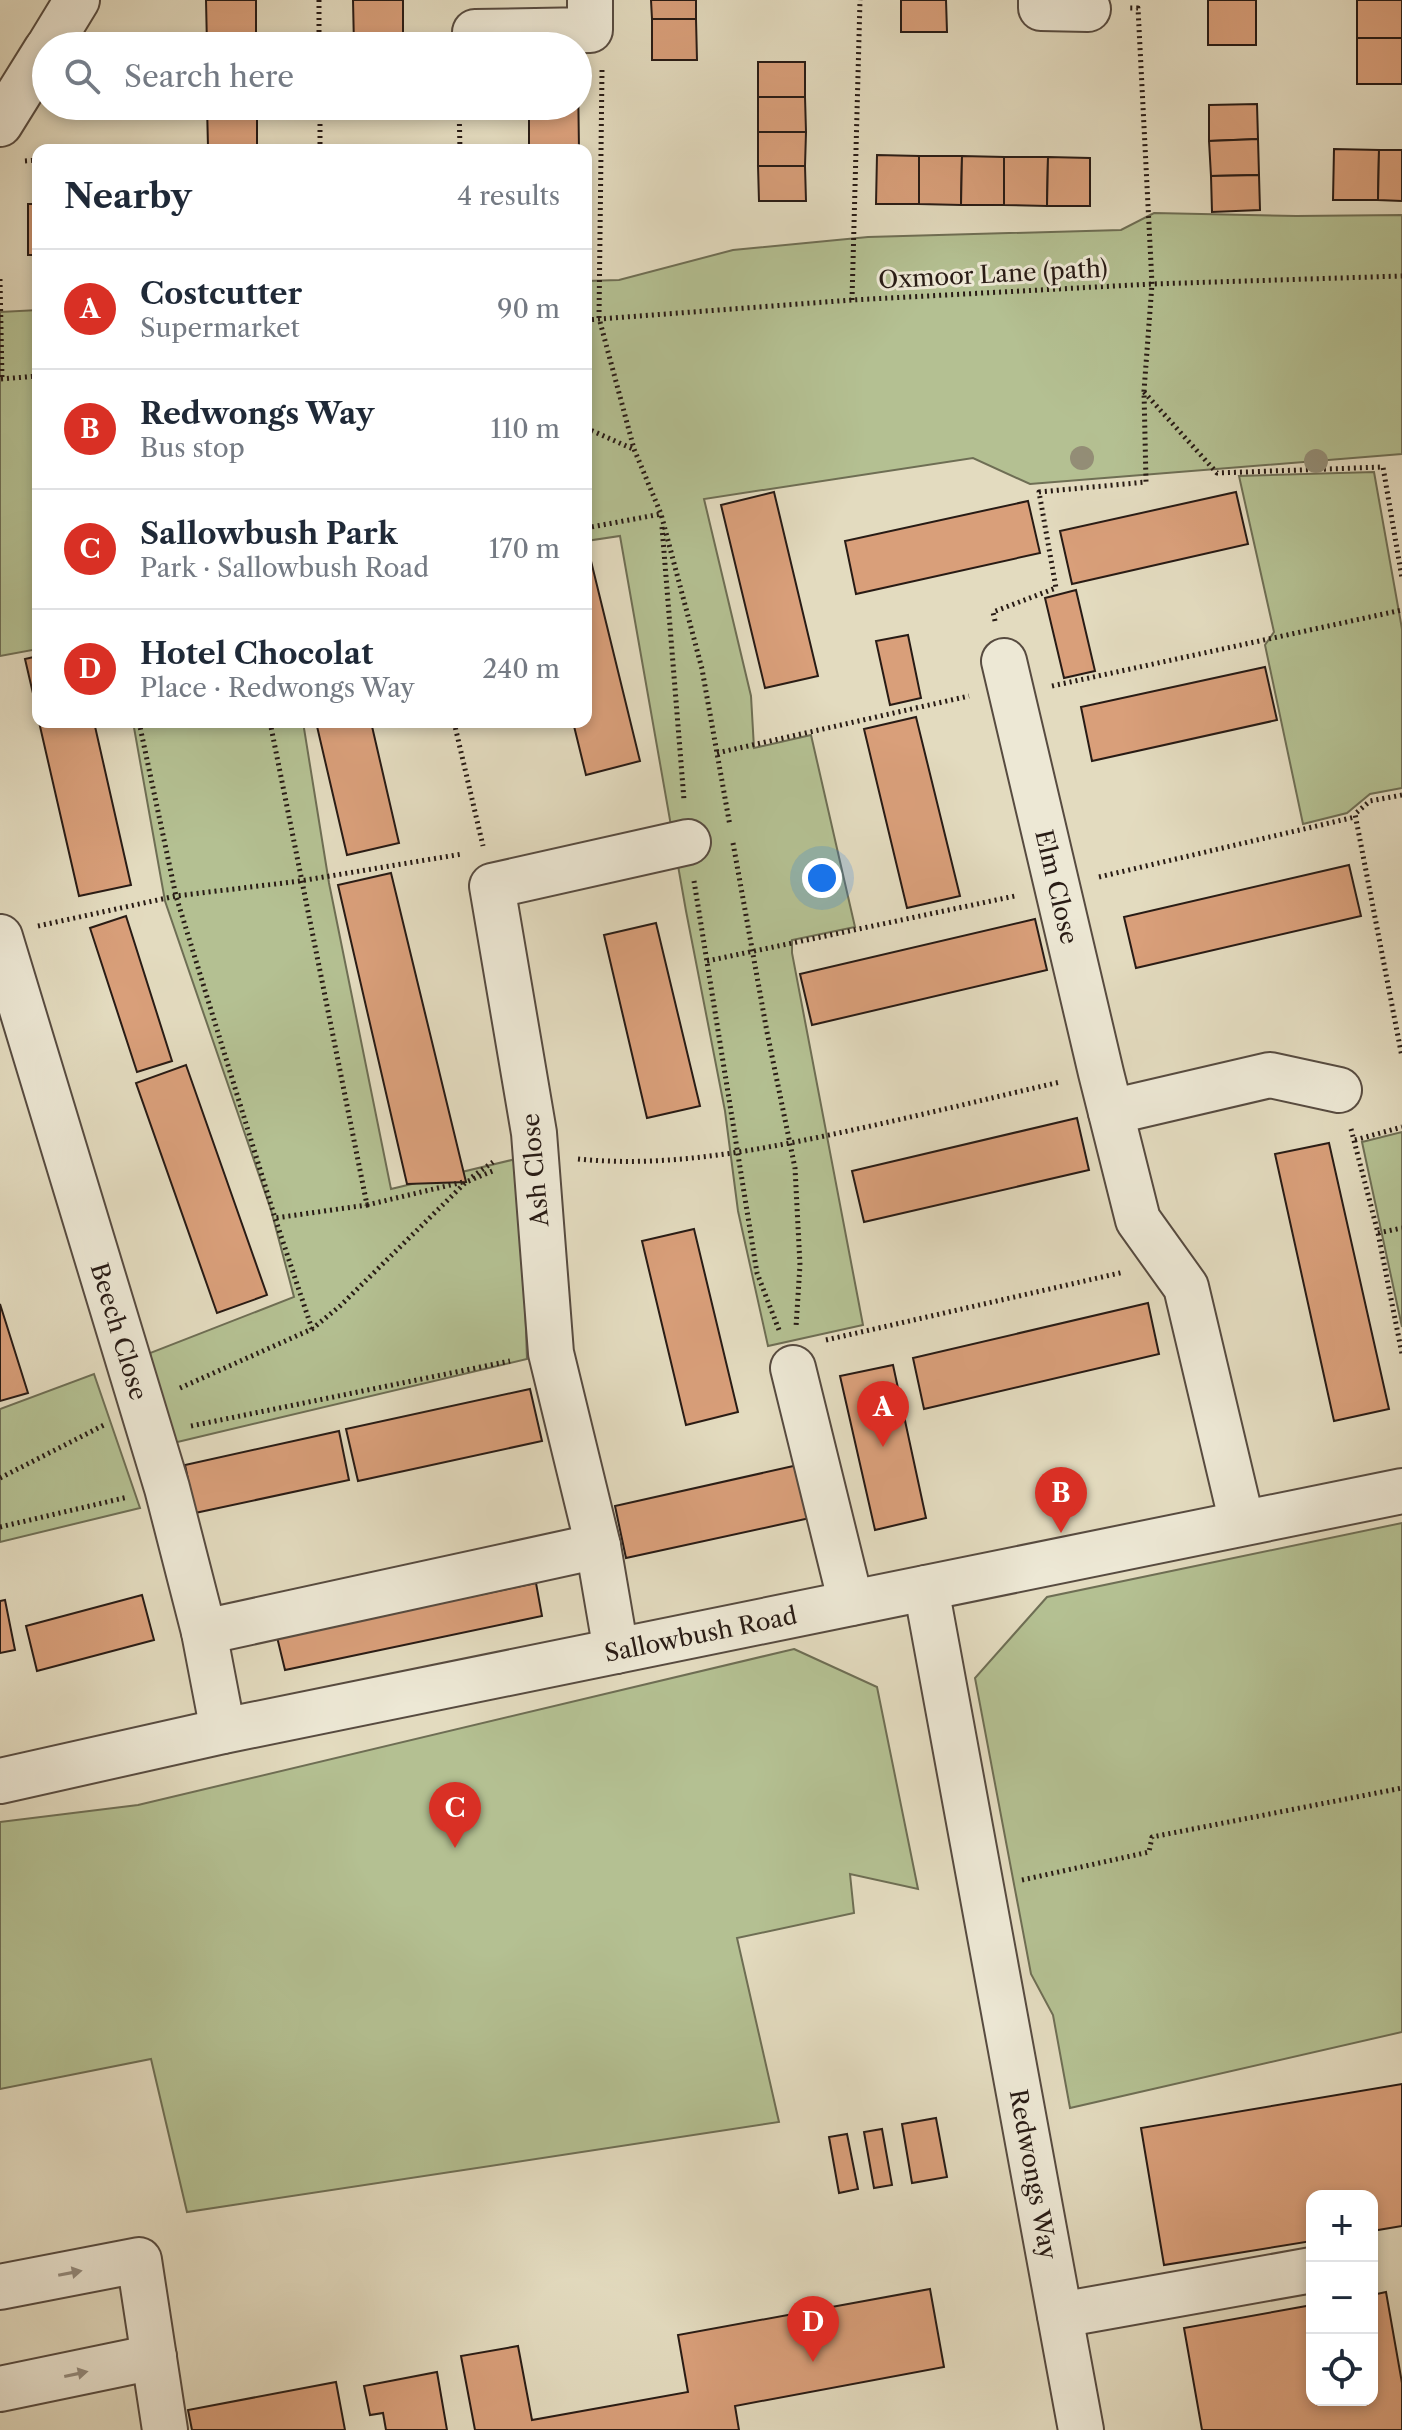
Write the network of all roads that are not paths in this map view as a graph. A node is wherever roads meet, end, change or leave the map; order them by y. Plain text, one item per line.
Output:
1 (77, 0) edge
2 (1041, 0) edge
3 (1088, 9) road end
4 (590, 15) edge
5 (57, 32) edge
6 (475, 32) dead end
7 (32, 72) edge
8 (0, 124) edge
9 (1009, 681) road end
10 (688, 842) road end
11 (15, 932) edge
12 (1339, 1090) road end
13 (1111, 1112) junction
14 (794, 1358) road end
15 (1402, 1491) edge
16 (1242, 1523) junction
17 (598, 1546) junction
18 (926, 1588) junction
19 (851, 1603) junction
20 (204, 1632) junction
21 (616, 1651) junction
22 (223, 1731) junction
23 (0, 1781) edge
24 (1306, 2271) edge
25 (0, 2287) edge
26 (1060, 2315) junction
27 (154, 2357) junction
28 (0, 2389) edge
29 (165, 2430) edge
30 (1081, 2430) edge

1 - 5 street
2 - 3 street
4 - 6 street
7 - 8 street
9 - 13 street, Elm Close
10 - 17 street, Ash Close
11 - 20 street, Beech Close
12 - 13 street
13 - 16 street, Elm Close
14 - 19 street
15 - 16 street, Sallowbush Road
16 - 18 street, Sallowbush Road
17 - 20 street
17 - 21 street, Ash Close
18 - 19 street, Sallowbush Road
18 - 26 street, Redwongs Way
19 - 21 street, Sallowbush Road
20 - 22 street, Beech Close
21 - 22 street, Sallowbush Road
22 - 23 street, Sallowbush Road
24 - 26 street
25 -> 27 street
26 - 30 street, Redwongs Way
28 -> 27 street
27 - 29 street

